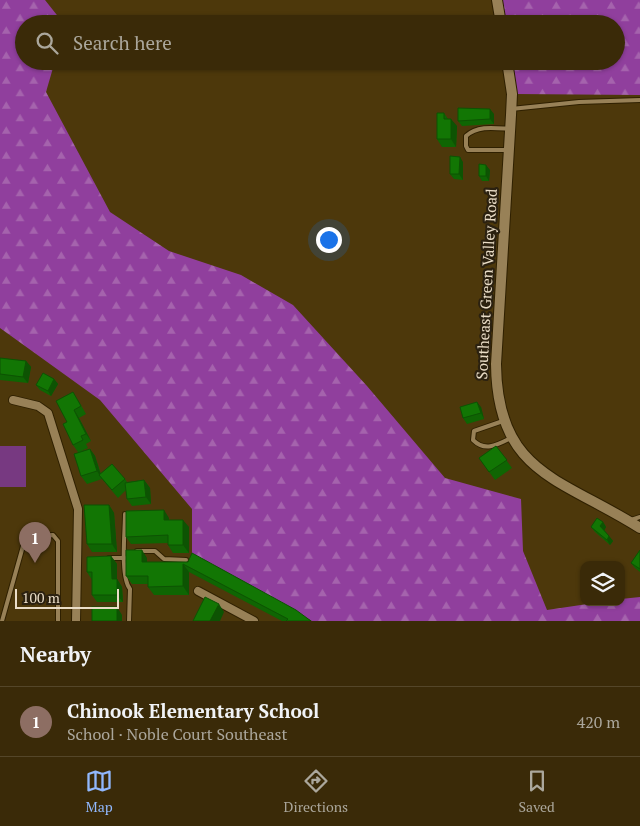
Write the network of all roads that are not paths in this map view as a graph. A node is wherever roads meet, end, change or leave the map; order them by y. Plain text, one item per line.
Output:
1 (496, 0) edge
2 (499, 15) edge
3 (508, 70) edge
4 (640, 100) edge
5 (511, 109) junction
6 (511, 129) junction
7 (510, 150) junction
8 (13, 400) dead end
9 (503, 421) junction
10 (511, 438) junction
11 (125, 514) edge
12 (640, 517) edge
13 (629, 521) junction
14 (640, 528) edge
15 (135, 551) edge
16 (77, 556) junction
17 (87, 557) edge
18 (106, 557) edge
19 (125, 558) junction
20 (186, 560) edge
21 (198, 591) dead end
22 (240, 613) junction
23 (2, 621) edge
24 (58, 621) edge
25 (76, 621) edge
26 (129, 621) edge
27 (236, 621) edge
28 (254, 621) edge

1 - 2 street
3 - 5 street, Southeast Green Valley Road
4 - 5 lane
5 - 6 street, Southeast Green Valley Road
6 - 7 street, Southeast Green Valley Road
6 - 7 lane
7 - 9 street, Southeast Green Valley Road
8 - 16 street
9 - 10 street, Southeast Green Valley Road
9 - 10 lane
10 - 13 street, Southeast Green Valley Road
11 - 19 lane
12 - 13 lane
13 - 14 street, Southeast Green Valley Road
15 - 20 lane
16 - 17 lane
16 - 25 street
18 - 19 lane
19 - 26 lane
21 - 22 street
22 - 27 street
22 - 28 street
23 - 24 lane

